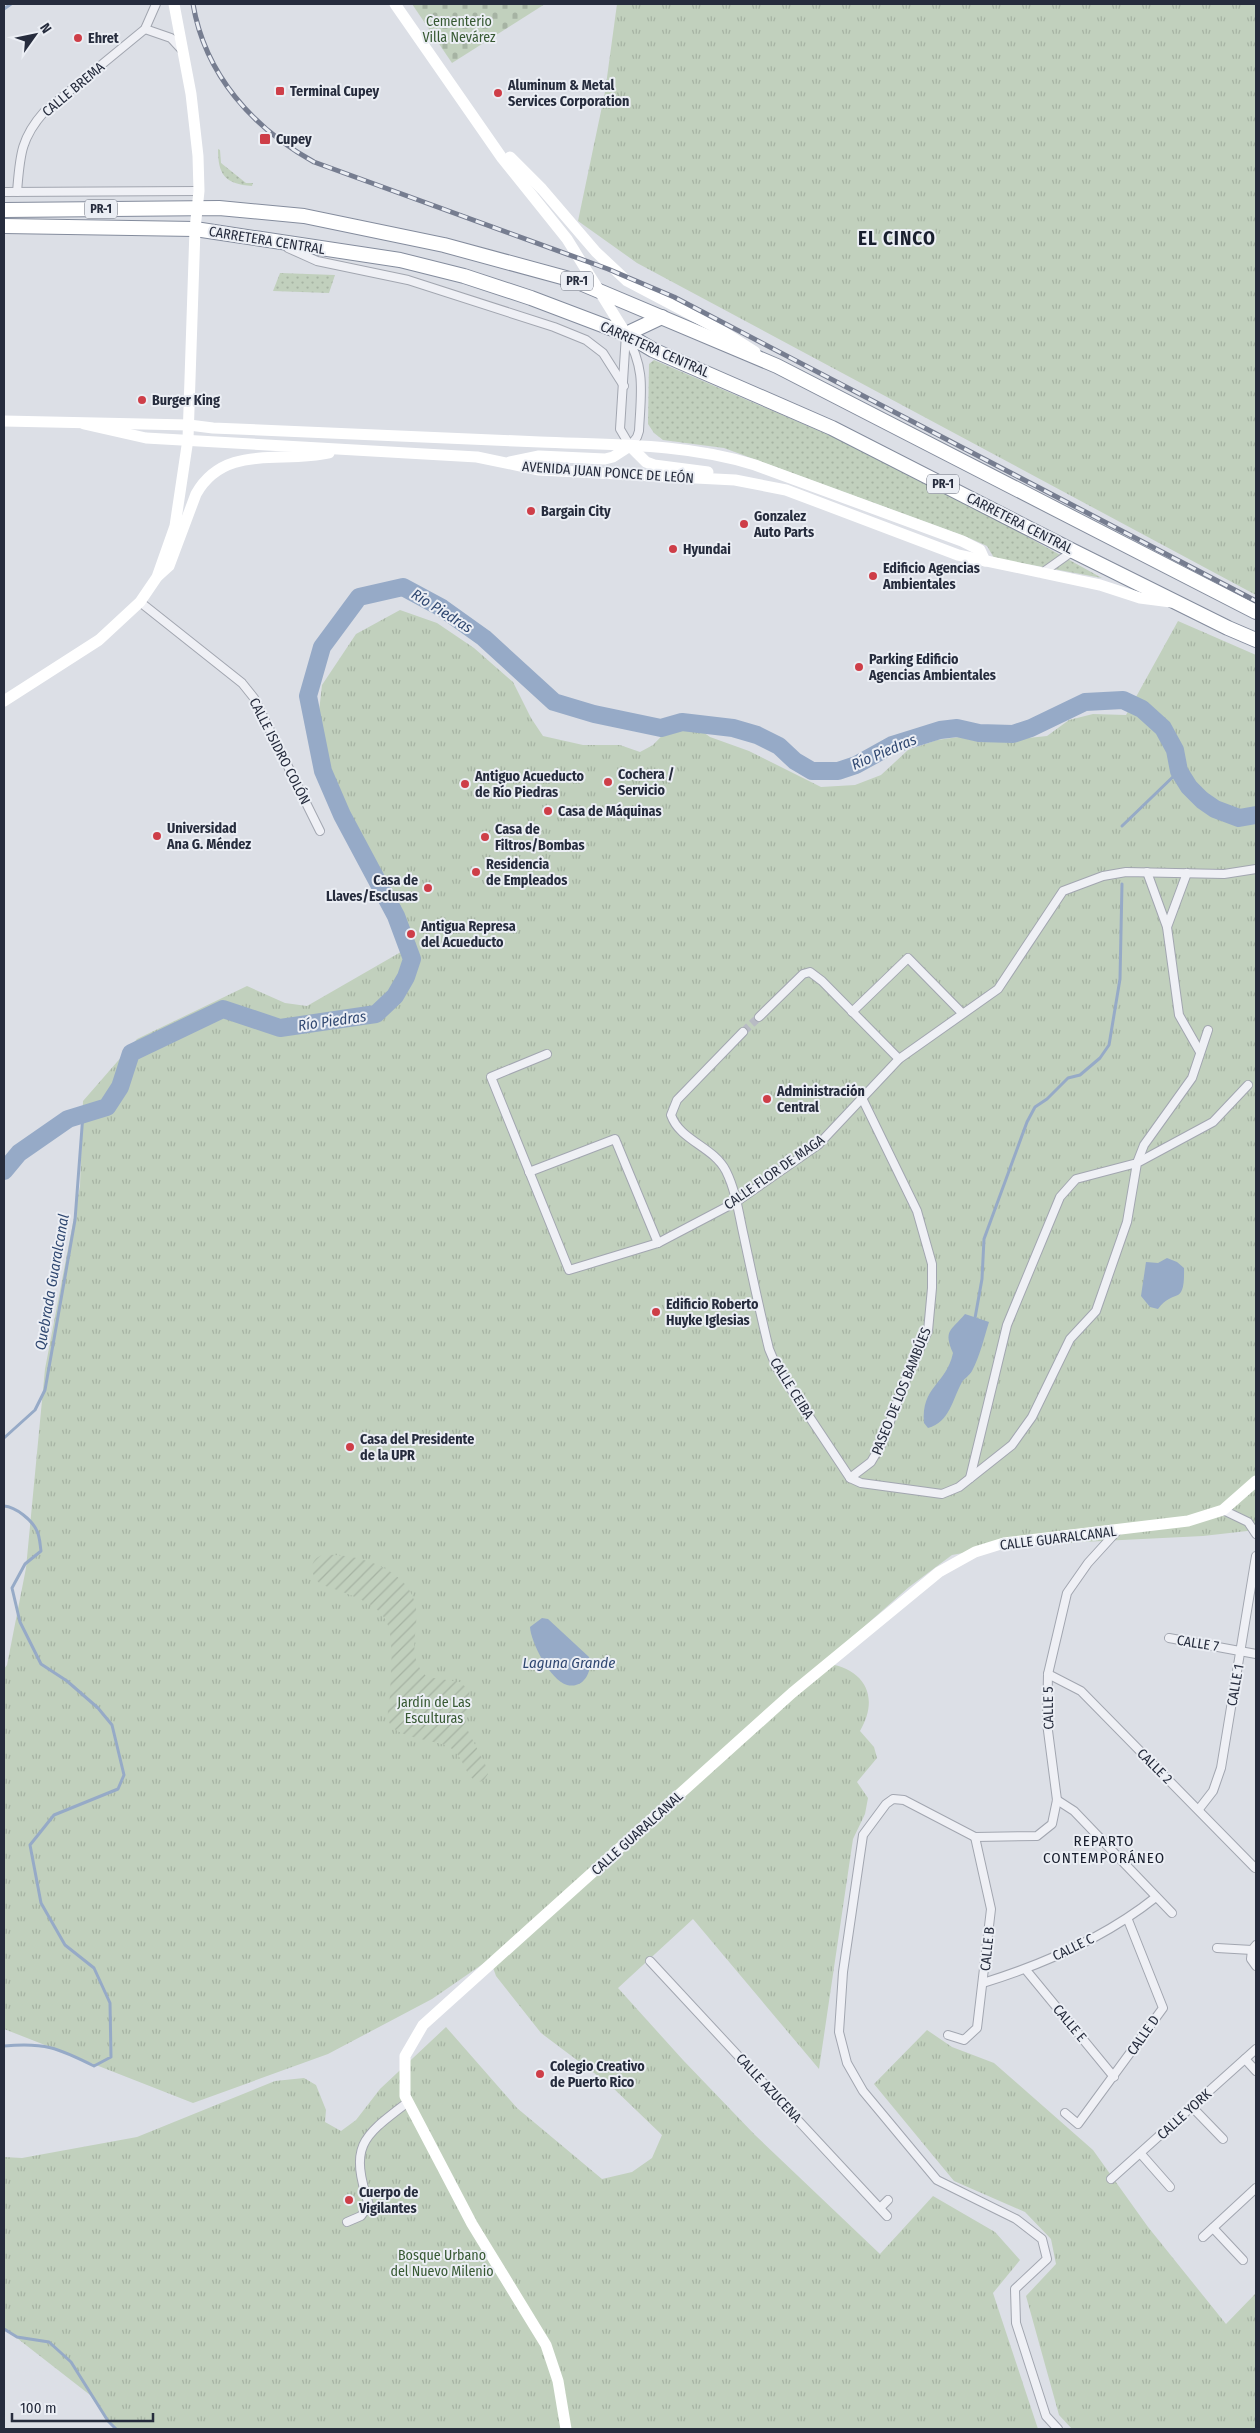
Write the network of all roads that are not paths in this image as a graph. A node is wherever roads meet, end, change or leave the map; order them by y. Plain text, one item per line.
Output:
1 (156, 4) edge
2 (174, 4) edge
3 (395, 4) edge
4 (145, 29) junction
5 (183, 51) junction
6 (479, 126) junction
7 (199, 191) junction
8 (4, 192) edge
9 (17, 192) junction
10 (198, 208) junction
11 (4, 210) edge
12 (4, 226) edge
13 (195, 229) junction
14 (272, 240) junction
15 (599, 290) junction
16 (662, 317) junction
17 (626, 334) junction
18 (777, 366) junction
19 (624, 386) junction
20 (4, 421) edge
21 (84, 424) junction
22 (189, 425) junction
23 (214, 428) junction
24 (188, 439) junction
25 (630, 446) junction
26 (344, 450) junction
27 (504, 463) junction
28 (735, 480) junction
29 (1072, 551) junction
30 (985, 562) junction
31 (1041, 573) junction
32 (157, 577) junction
33 (140, 602) junction
34 (1175, 602) junction
35 (1256, 612) edge
36 (1256, 640) edge
37 (4, 700) edge
38 (320, 831) dead end
39 (1256, 869) edge
40 (1147, 872) junction
41 (1187, 874) junction
42 (1167, 928) junction
43 (852, 1012) junction
44 (962, 1013) junction
45 (759, 1017) tunnel mouth
46 (1208, 1030) dead end
47 (744, 1032) tunnel mouth
48 (1200, 1052) junction
49 (547, 1054) dead end
50 (898, 1059) junction
51 (1248, 1085) dead end
52 (862, 1098) junction
53 (1137, 1162) junction
54 (529, 1172) junction
55 (736, 1202) junction
56 (658, 1243) junction
57 (850, 1478) junction
58 (970, 1478) junction
59 (1256, 1482) edge
60 (1222, 1510) junction
61 (1118, 1530) junction
62 (1256, 1534) edge
63 (1256, 1556) edge
64 (1169, 1638) dead end
65 (1241, 1650) junction
66 (1256, 1654) edge
67 (1048, 1674) junction
68 (1057, 1800) junction
69 (1199, 1809) junction
70 (975, 1836) junction
71 (1255, 1868) dead end
72 (1156, 1897) junction
73 (1172, 1913) dead end
74 (1128, 1920) junction
75 (1254, 1947) edge
76 (1217, 1948) dead end
77 (650, 1961) dead end
78 (1256, 1966) edge
79 (1026, 1970) junction
80 (984, 1984) junction
81 (948, 2035) dead end
82 (1256, 2049) edge
83 (1245, 2059) junction
84 (1256, 2071) edge
85 (1114, 2077) junction
86 (408, 2102) junction
87 (1192, 2107) junction
88 (1065, 2114) dead end
89 (1223, 2139) dead end
90 (1141, 2154) junction
91 (1111, 2179) dead end
92 (1170, 2187) dead end
93 (1256, 2188) edge
94 (888, 2200) dead end
95 (880, 2208) junction
96 (888, 2216) dead end
97 (347, 2222) dead end
98 (1212, 2228) junction
99 (1202, 2237) dead end
100 (1243, 2260) dead end
101 (566, 2429) edge
102 (1058, 2429) edge

1 - 4 street
2 - 5 street
3 - 6 street
4 - 5 street
4 - 9 street, CALLE BREMA
5 - 7 street
6 - 15 street
6 - 18 street
7 - 9 street
7 - 10 street
8 - 9 street
10 - 11 highway, CARRETERA CENTRAL / PR-1
10 - 13 street
10 - 15 highway, CARRETERA CENTRAL / PR-1
12 - 13 highway, CARRETERA CENTRAL / PR-1
13 - 14 highway, CARRETERA CENTRAL / PR-1
13 - 22 street
14 - 17 highway, CARRETERA CENTRAL / PR-1
14 - 19 street
15 - 16 highway, CARRETERA CENTRAL / PR-1
15 - 17 street
16 - 17 highway
16 - 18 highway, CARRETERA CENTRAL / PR-1
17 - 19 street
17 - 25 street
17 - 29 highway, CARRETERA CENTRAL / PR-1
18 - 35 highway, CARRETERA CENTRAL / PR-1
19 - 25 street
20 - 21 street, AVENIDA JUAN PONCE DE LEÓN
21 - 22 street, AVENIDA JUAN PONCE DE LEÓN
21 - 24 street, AVENIDA JUAN PONCE DE LEÓN
22 - 23 street, AVENIDA JUAN PONCE DE LEÓN
22 - 24 street
23 - 24 street, AVENIDA JUAN PONCE DE LEÓN
23 - 25 street, AVENIDA JUAN PONCE DE LEÓN
24 - 26 street, AVENIDA JUAN PONCE DE LEÓN
24 - 32 street
25 - 27 street
25 - 28 street
25 - 30 street, AVENIDA JUAN PONCE DE LEÓN
26 - 27 street, AVENIDA JUAN PONCE DE LEÓN
26 - 32 street
27 - 28 street, AVENIDA JUAN PONCE DE LEÓN
28 - 30 street, AVENIDA JUAN PONCE DE LEÓN
29 - 31 street
29 - 34 highway, CARRETERA CENTRAL / PR-1
30 - 31 street, AVENIDA JUAN PONCE DE LEÓN
31 - 34 street, AVENIDA JUAN PONCE DE LEÓN
32 - 33 street
33 - 37 street
33 - 38 street, CALLE ISIDRO COLÓN
34 - 36 highway, CARRETERA CENTRAL / PR-1
39 - 41 street
40 - 41 street
40 - 42 street
40 - 44 street, CALLE FLOR DE MAGA
41 - 42 street
42 - 48 street
43 - 44 street
43 - 45 street
43 - 50 street
44 - 50 street, CALLE FLOR DE MAGA
46 - 48 street
47 - 55 street, CALLE CEIBA
48 - 53 street
49 - 54 street
50 - 52 street, CALLE FLOR DE MAGA
51 - 53 street
52 - 55 street, CALLE FLOR DE MAGA
52 - 57 street, PASEO DE LOS BAMBÚES
53 - 58 street
53 - 58 street
54 - 56 street, CALLE FLOR DE MAGA
54 - 56 street
55 - 56 street, CALLE FLOR DE MAGA
55 - 57 street, CALLE CEIBA
57 - 58 street
59 - 60 street, CALLE GUARALCANAL
60 - 61 street, CALLE GUARALCANAL
60 - 62 street
61 - 67 street, CALLE 5
61 - 86 street, CALLE GUARALCANAL
63 - 65 street, CALLE 1
64 - 65 street, CALLE 7
65 - 66 street, CALLE 7
65 - 69 street, CALLE 1
67 - 68 street, CALLE 5
67 - 69 street, CALLE 2
68 - 70 street, CALLE 5
68 - 72 street
69 - 71 street, CALLE 2
70 - 80 street, CALLE B
70 - 102 street
72 - 73 street
72 - 74 street, CALLE C
74 - 79 street, CALLE C
74 - 85 street, CALLE D
75 - 76 street
75 - 78 street
77 - 95 street, CALLE AZUCENA
79 - 80 street, CALLE C
79 - 85 street, CALLE E
80 - 81 street, CALLE B
82 - 83 street, CALLE YORK
83 - 84 street
83 - 87 street, CALLE YORK
85 - 88 street, CALLE D
86 - 97 street
86 - 101 street, CALLE GUARALCANAL
87 - 89 street
87 - 90 street, CALLE YORK
90 - 91 street, CALLE YORK
90 - 92 street
93 - 98 street
94 - 95 street
95 - 96 street, CALLE AZUCENA
98 - 99 street
98 - 100 street

